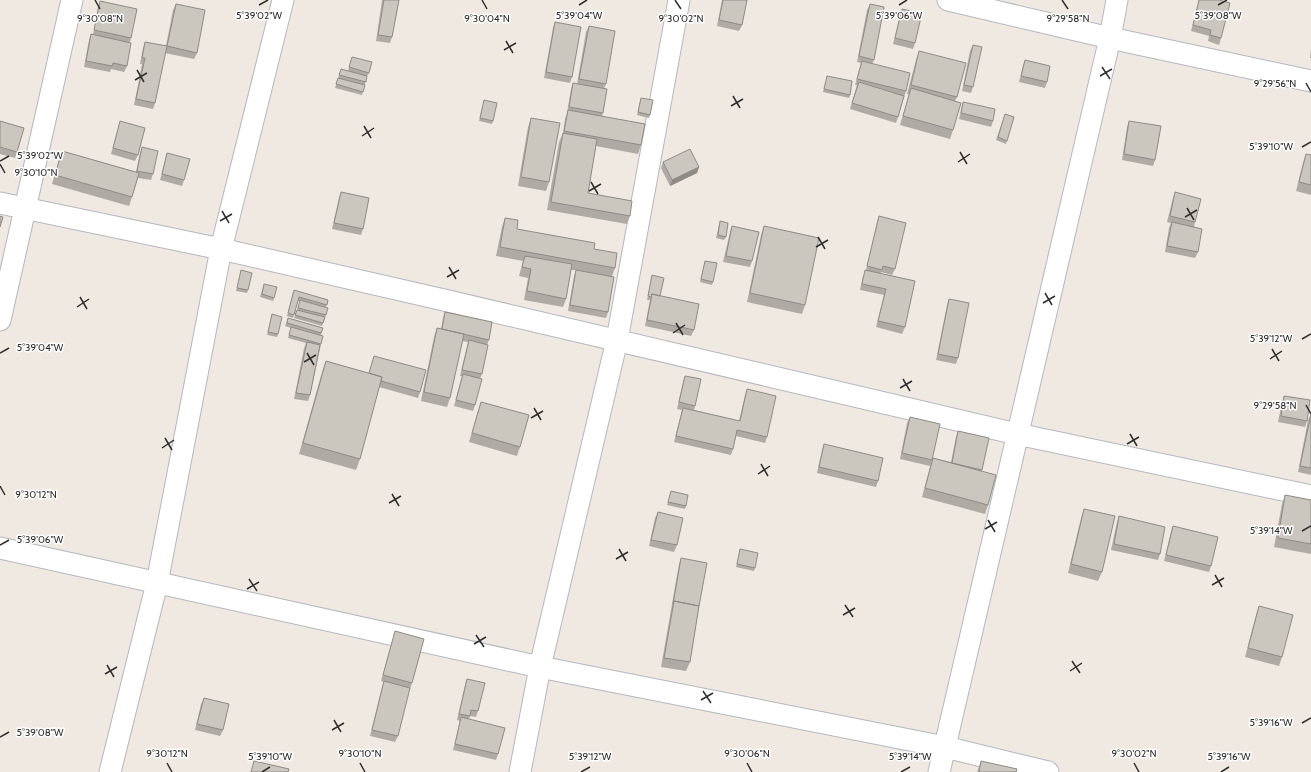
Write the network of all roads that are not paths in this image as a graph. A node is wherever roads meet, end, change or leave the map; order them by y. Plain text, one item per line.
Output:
1 (72, 0) edge
2 (283, 0) edge
3 (679, 0) edge
4 (948, 0) edge
5 (1117, 0) edge
6 (1110, 38) junction
7 (1311, 81) edge
8 (0, 203) edge
9 (24, 208) junction
10 (221, 249) junction
11 (0, 320) edge
12 (617, 340) junction
13 (1017, 434) junction
14 (1311, 496) edge
15 (0, 548) edge
16 (157, 582) junction
17 (540, 667) junction
18 (945, 747) junction
19 (110, 772) edge
20 (520, 772) edge
21 (939, 772) edge
22 (1048, 772) edge

1 - 9 street
2 - 10 street
3 - 12 street
4 - 6 street
5 - 6 street
6 - 7 street
6 - 13 street
8 - 9 street
9 - 10 street
9 - 11 street
10 - 12 street
10 - 16 street
12 - 13 street
12 - 17 street
13 - 14 street
13 - 18 street
15 - 16 street
16 - 17 street
16 - 19 street
17 - 18 street
17 - 20 street
18 - 21 street
18 - 22 street

